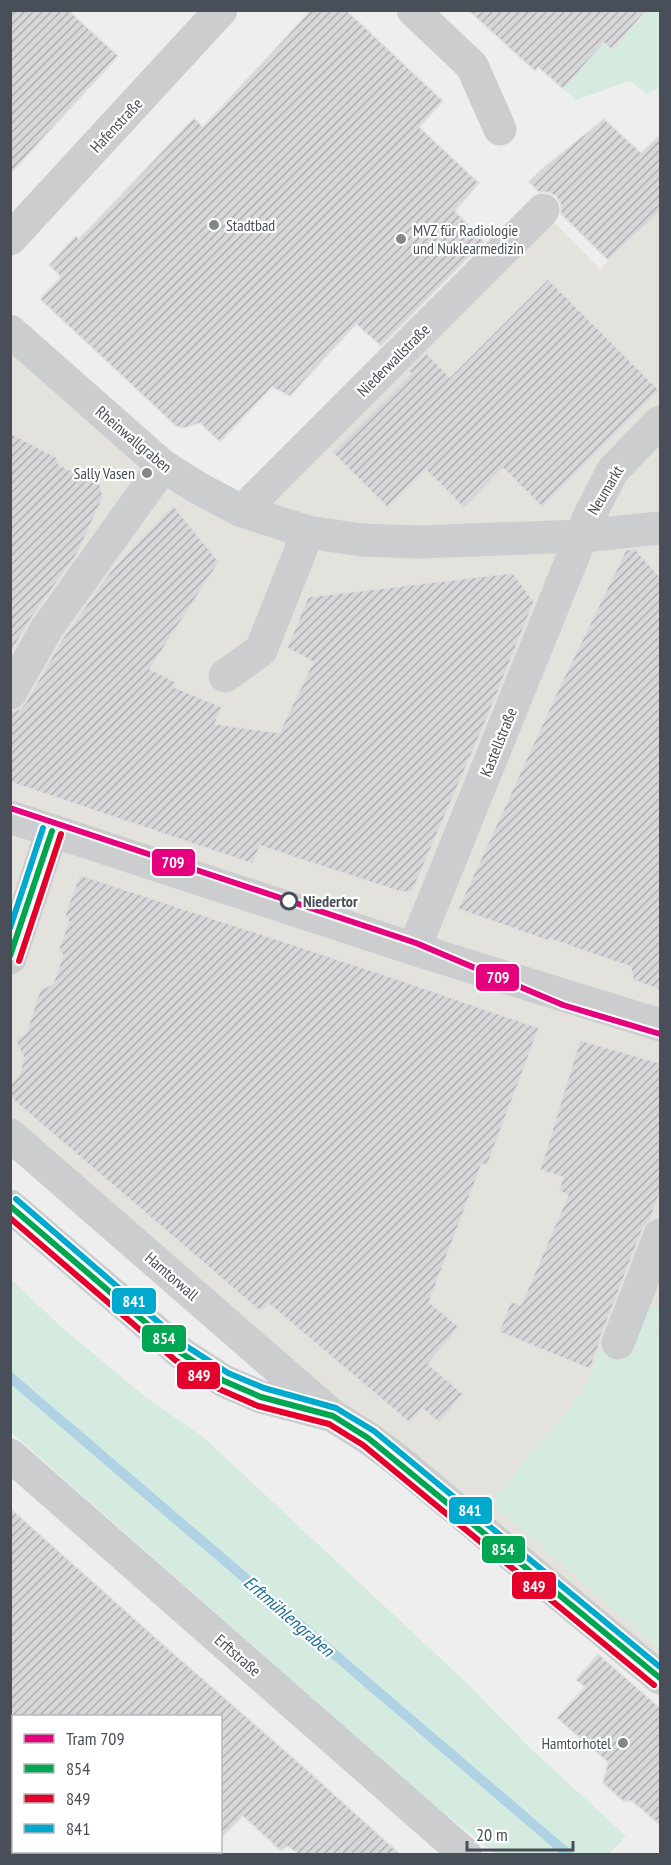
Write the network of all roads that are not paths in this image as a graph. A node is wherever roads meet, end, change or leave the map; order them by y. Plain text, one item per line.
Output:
1 (221, 10) edge
2 (413, 10) edge
3 (500, 129) dead end
4 (543, 210) dead end
5 (10, 239) edge
6 (10, 331) edge
7 (660, 423) edge
8 (163, 466) junction
9 (242, 511) junction
10 (660, 528) edge
11 (308, 532) junction
12 (582, 536) junction
13 (225, 676) dead end
14 (10, 693) edge
15 (10, 817) edge
16 (52, 831) junction
17 (414, 949) junction
18 (10, 958) edge
19 (660, 1024) edge
20 (10, 1135) edge
21 (10, 1206) edge
22 (660, 1235) edge
23 (618, 1343) dead end
24 (333, 1416) junction
25 (10, 1455) edge
26 (660, 1678) edge
27 (465, 1854) edge

1 - 5 street, Hafenstraße
2 - 3 street
4 - 9 street, Niederwallstraße
6 - 8 street, Rheinwallgraben
7 - 12 street, Neumarkt
8 - 9 street, Rheinwallgraben
8 - 14 street
9 - 11 street, Rheinwallgraben
10 - 12 street, Rheinwallgraben
11 - 12 street, Rheinwallgraben
11 - 13 street
12 - 17 street, Kastellstraße
15 - 16 street
16 - 17 street
16 - 18 street
17 - 19 street
20 - 24 street, Hamtorwall
21 - 24 street, Hamtorwall
22 - 23 street
24 - 26 street, Hamtorwall
25 - 27 street, Erftstraße

